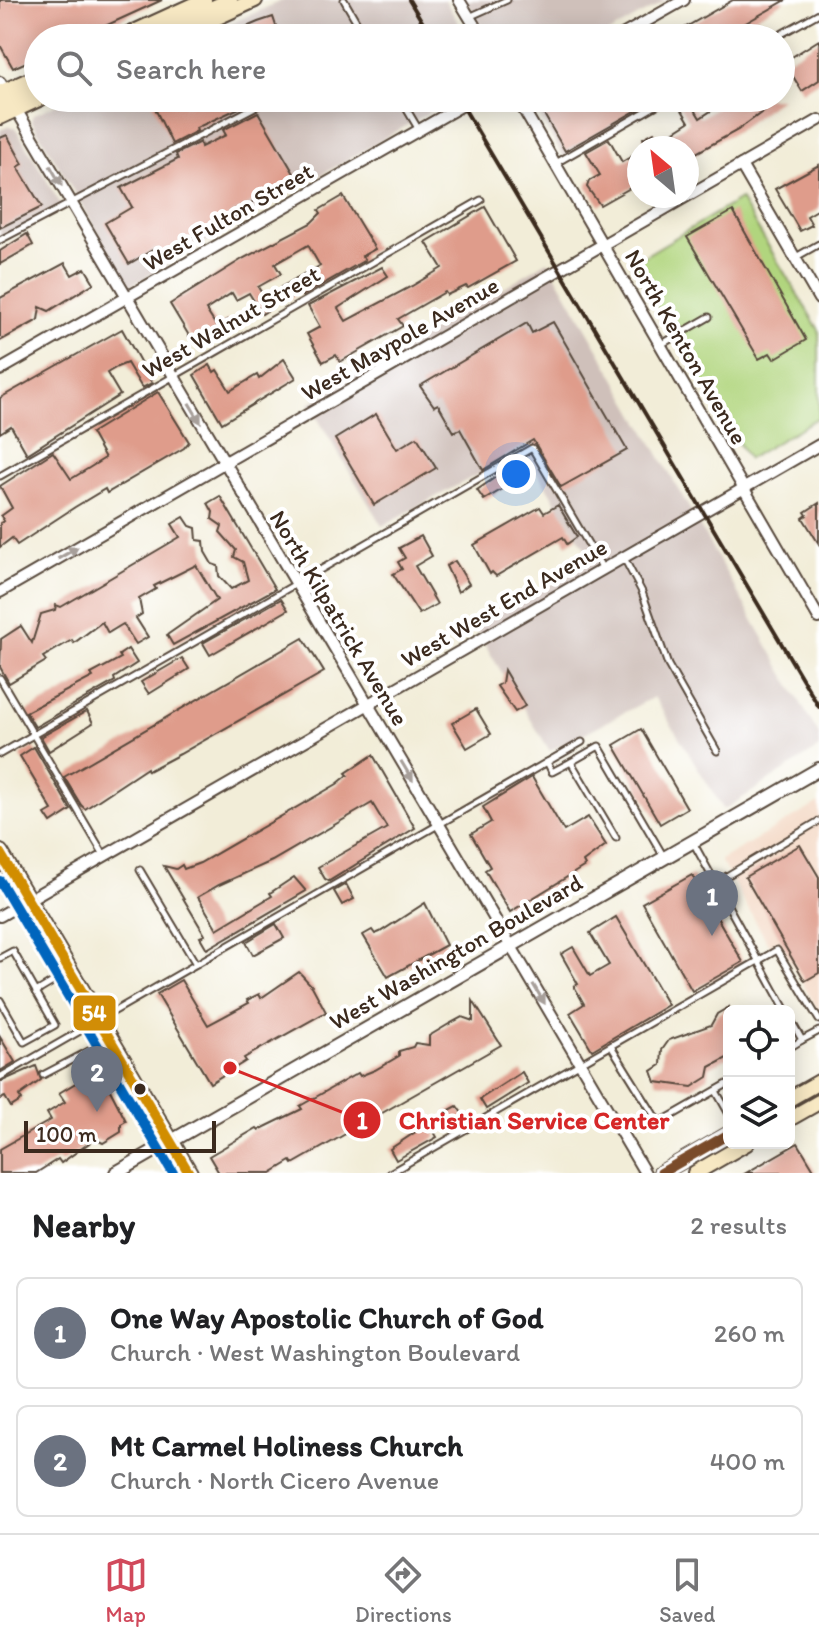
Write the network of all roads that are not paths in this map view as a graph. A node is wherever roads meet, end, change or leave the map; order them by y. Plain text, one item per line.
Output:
1 (204, 0) edge
2 (230, 0) edge
3 (255, 0) edge
4 (344, 0) edge
5 (459, 0) edge
6 (507, 0) edge
7 (684, 0) edge
8 (819, 13) edge
9 (469, 17) junction
10 (152, 24) edge
11 (178, 24) edge
12 (203, 24) edge
13 (358, 24) edge
14 (473, 24) edge
15 (642, 24) edge
16 (795, 26) edge
17 (24, 85) edge
18 (5, 97) edge
19 (246, 112) edge
20 (408, 112) edge
21 (450, 112) edge
22 (525, 112) edge
23 (644, 112) edge
24 (0, 117) edge
25 (819, 120) edge
26 (419, 130) junction
27 (555, 163) junction
28 (741, 165) junction
29 (481, 200) dead end
30 (72, 204) junction
31 (0, 240) edge
32 (819, 244) edge
33 (603, 245) junction
34 (795, 258) junction
35 (127, 298) junction
36 (819, 299) edge
37 (709, 317) dead end
38 (661, 345) junction
39 (0, 370) edge
40 (173, 376) junction
41 (819, 445) edge
42 (225, 462) junction
43 (0, 476) edge
44 (745, 487) junction
45 (624, 557) junction
46 (603, 569) junction
47 (296, 584) junction
48 (0, 592) edge
49 (817, 611) edge
50 (0, 678) edge
51 (368, 704) junction
52 (34, 735) junction
53 (582, 742) dead end
54 (717, 751) dead end
55 (0, 754) edge
56 (547, 762) junction
57 (571, 762) junction
58 (819, 769) edge
59 (819, 821) edge
60 (439, 825) junction
61 (616, 838) dead end
62 (692, 842) junction
63 (0, 853) edge
64 (105, 856) junction
65 (664, 858) junction
66 (140, 870) dead end
67 (715, 883) junction
68 (28, 900) junction
69 (0, 916) edge
70 (510, 946) junction
71 (0, 958) edge
72 (757, 961) junction
73 (196, 964) junction
74 (70, 972) junction
75 (36, 992) junction
76 (0, 1000) edge
77 (783, 1005) edge
78 (99, 1020) junction
79 (819, 1020) edge
80 (795, 1028) edge
81 (819, 1031) edge
82 (111, 1040) junction
83 (802, 1040) junction
84 (795, 1044) edge
85 (611, 1046) junction
86 (580, 1064) junction
87 (43, 1075) dead end
88 (0, 1077) edge
89 (819, 1082) edge
90 (723, 1087) edge
91 (716, 1091) junction
92 (795, 1096) edge
93 (819, 1102) edge
94 (723, 1103) edge
95 (795, 1116) edge
96 (723, 1137) edge
97 (170, 1141) junction
98 (737, 1149) edge
99 (116, 1173) edge
100 (189, 1173) edge
101 (390, 1173) edge
102 (645, 1173) edge
103 (661, 1173) edge
104 (695, 1173) edge

1 - 10 main road
2 - 11 main road
3 - 12 main road
4 - 13 lane
5 - 9 street
6 - 9 lane
7 - 15 street
8 - 16 lane
9 - 14 street
17 - 18 main road
18 - 24 main road
18 -> 30 street, North Kilpatrick Avenue
19 - 30 lane
20 - 26 lane
21 - 26 street, West Fulton Street
22 - 27 street, North Kenton Avenue
23 - 27 lane
25 - 28 street, West Maypole Avenue
26 - 35 street, West Fulton Street
27 - 33 street, North Kenton Avenue
28 - 33 street, West Maypole Avenue
28 - 34 street
29 - 40 lane, West Walnut Street
30 - 31 lane
30 - 35 street, North Kilpatrick Avenue
32 - 34 lane
33 - 38 street, North Kenton Avenue
33 - 42 street, West Maypole Avenue
34 - 36 street
35 - 39 street, West Fulton Street
35 - 40 street, North Kilpatrick Avenue
37 - 38 lane
38 - 44 street, North Kenton Avenue
40 -> 42 street, North Kilpatrick Avenue
40 - 43 lane, West Walnut Street
41 - 44 street, West West End Avenue
42 - 47 street, North Kilpatrick Avenue
48 -> 42 street, West Maypole Avenue
44 - 45 street, West West End Avenue
44 - 49 street, North Kenton Avenue
45 - 46 street, West West End Avenue
45 - 54 lane
46 - 47 lane
46 - 51 street, West West End Avenue
47 - 51 street, North Kilpatrick Avenue
47 - 52 lane
50 - 52 lane
51 -> 60 street, North Kilpatrick Avenue
51 - 64 street, West West End Avenue
52 - 55 lane
52 - 64 lane
53 - 56 lane
56 - 57 lane
56 - 60 lane
57 - 61 lane
57 - 65 lane
58 - 62 street, West Washington Boulevard
59 - 67 lane
60 - 70 street, North Kilpatrick Avenue
60 - 73 lane
62 - 65 street, West Washington Boulevard
62 - 67 lane
63 - 68 main road
64 - 68 street, West West End Avenue
65 - 70 street, West Washington Boulevard
66 - 73 lane
67 - 72 lane
68 - 69 street, West West End Avenue
68 - 74 main road
70 -> 86 street, North Kilpatrick Avenue
70 - 97 street, West Washington Boulevard
71 - 75 lane
72 - 77 lane
72 - 79 lane
72 - 85 lane
73 - 78 lane
74 - 75 lane
74 - 78 main road
75 - 76 lane
78 - 82 main road
78 - 88 lane
80 - 83 lane
81 - 83 lane
82 - 87 lane
82 - 97 main road
83 - 84 lane
85 - 86 lane
85 - 91 lane
86 - 101 lane
86 - 102 street, North Kilpatrick Avenue
89 - 92 main road
90 - 91 lane
91 - 94 lane
93 - 95 main road
96 - 103 main road
97 - 99 street, West Washington Boulevard
97 - 100 main road
98 - 104 main road

